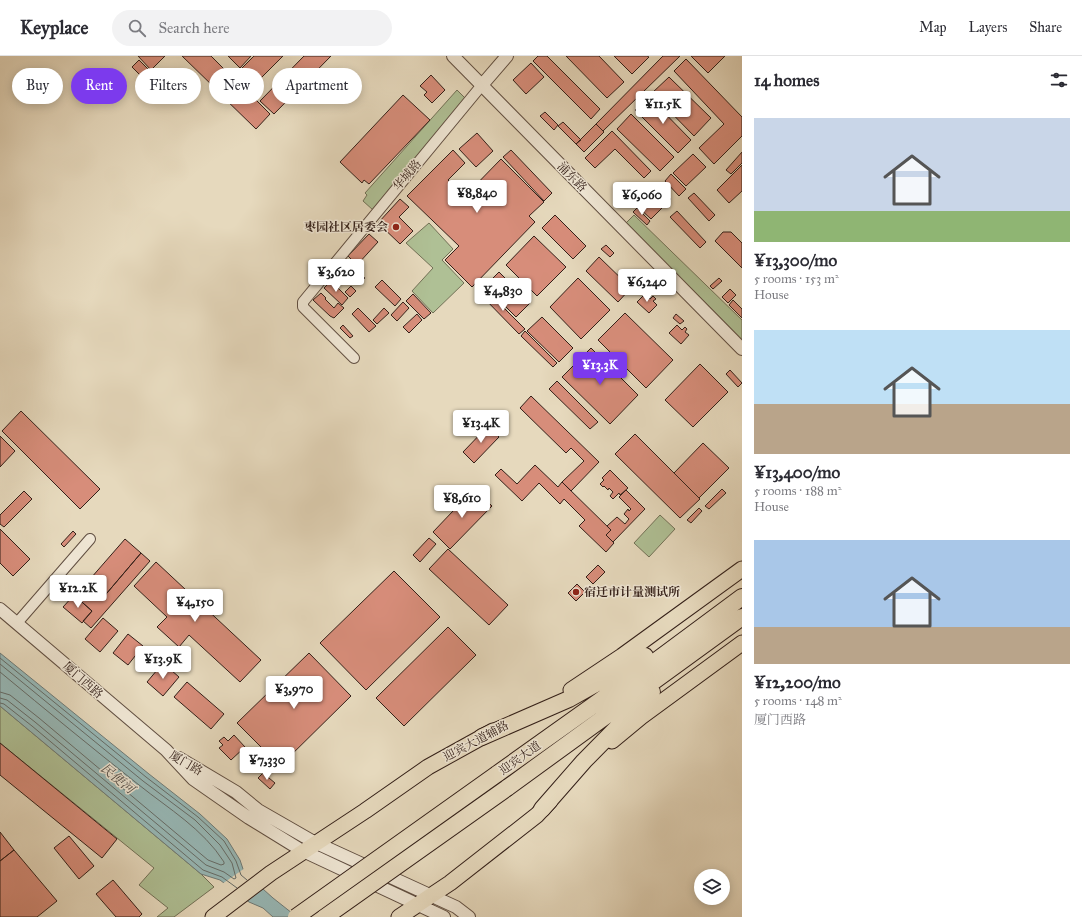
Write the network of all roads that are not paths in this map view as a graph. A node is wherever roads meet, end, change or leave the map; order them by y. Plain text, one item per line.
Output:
1 (453, 56) edge
2 (508, 56) edge
3 (482, 85) junction
4 (742, 349) edge
5 (354, 358) dead end
6 (90, 539) dead end
7 (742, 569) edge
8 (742, 586) edge
9 (742, 597) edge
10 (0, 609) edge
11 (742, 617) edge
12 (17, 623) junction
13 (742, 643) edge
14 (700, 648) junction
15 (482, 737) junction
16 (166, 750) joint
17 (542, 809) junction
18 (310, 847) junction
19 (431, 895) junction
20 (418, 904) junction
21 (213, 917) edge
22 (296, 917) edge
23 (325, 917) edge
24 (399, 917) edge
25 (444, 917) edge
26 (469, 917) edge

1 - 3 street, 浦东路
2 - 3 street, 华城路
3 - 4 street, 浦东路
3 - 5 street, 华城路
6 - 12 street
7 - 15 main road, 迎宾大道辅路
8 - 15 highway
9 - 22 highway, 迎宾大道, bridge
10 - 12 street, 厦门西路
11 - 14 highway, 迎宾大道
12 - 16 street, 厦门西路
13 - 17 main road
14 - 17 highway
14 - 23 highway, 迎宾大道, bridge
15 - 18 main road, 迎宾大道辅路
16 - 18 street, 厦门路
17 - 19 main road
18 - 19 street, 厦门路
18 - 20 street, 厦门路
18 - 21 main road, 迎宾大道辅路
19 - 20 main road
19 - 26 street, 厦门路
20 - 24 main road
20 - 25 street, 厦门路

